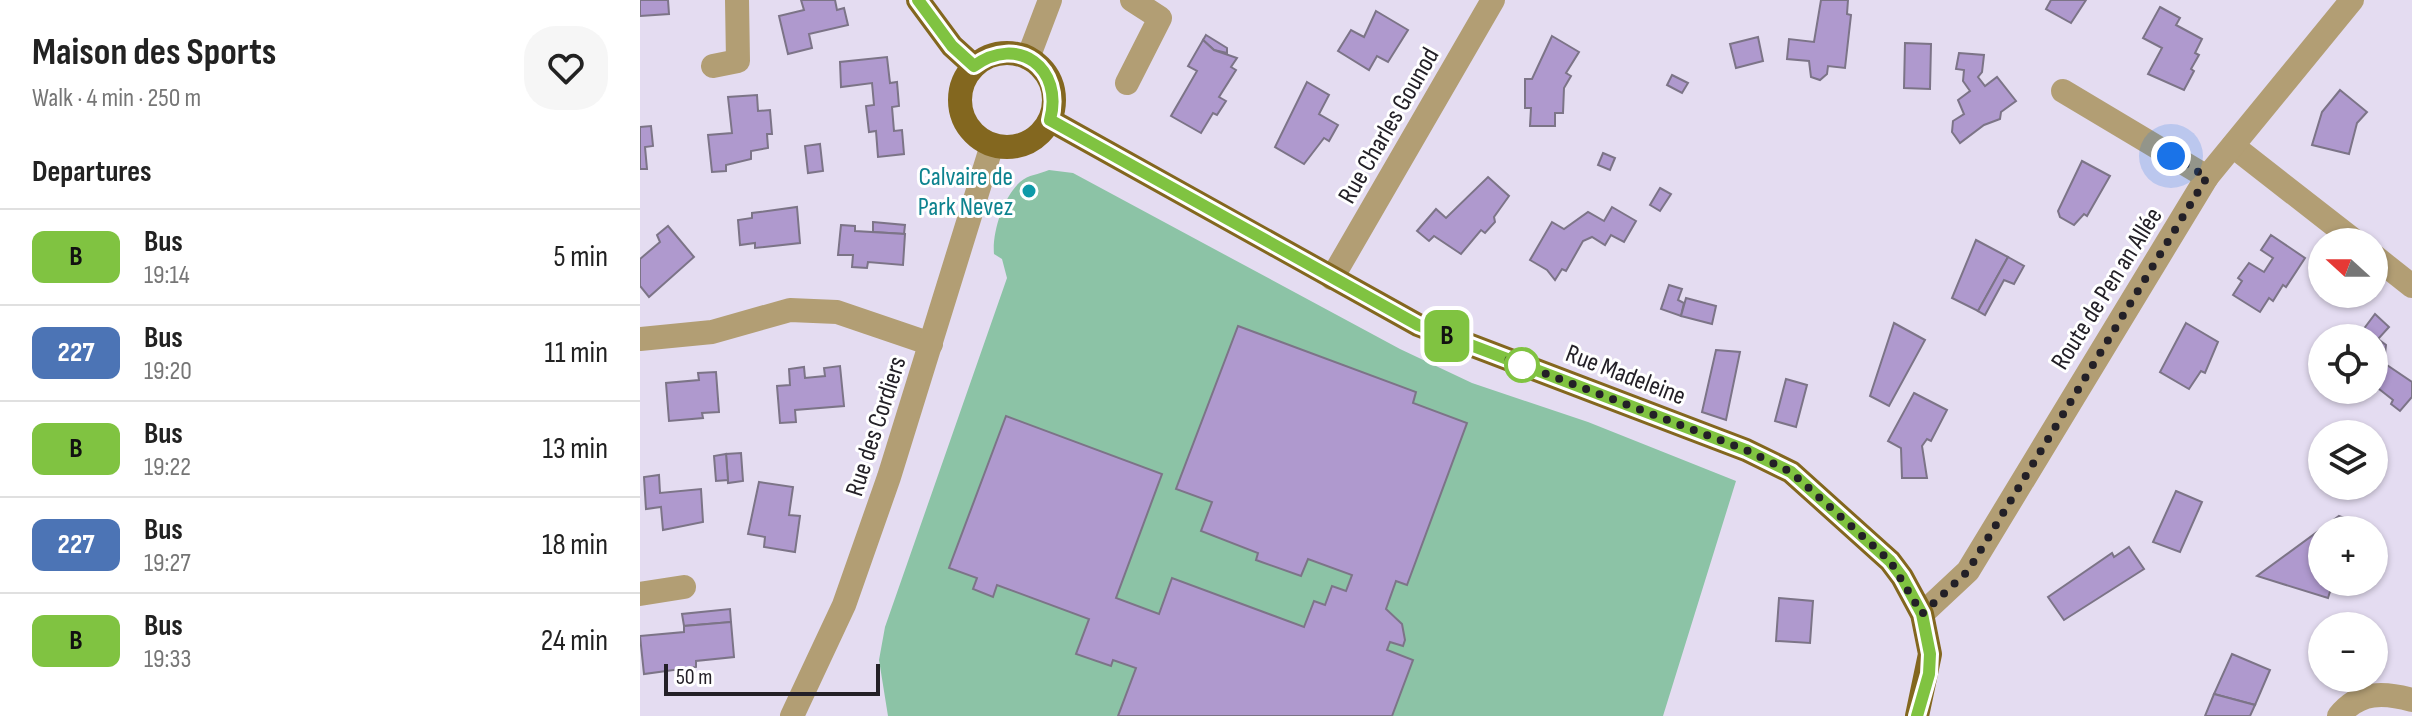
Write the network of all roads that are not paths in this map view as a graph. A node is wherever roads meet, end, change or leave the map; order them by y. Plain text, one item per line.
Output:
1 (737, 0) edge
2 (918, 0) edge
3 (1050, 0) edge
4 (1132, 0) edge
5 (1493, 0) edge
6 (2352, 0) edge
7 (1167, 9) edge
8 (1028, 58) junction
9 (713, 66) dead end
10 (974, 66) junction
11 (1127, 83) dead end
12 (2063, 91) dead end
13 (1050, 120) junction
14 (992, 145) junction
15 (2233, 146) junction
16 (2207, 177) junction
17 (2338, 228) edge
18 (2388, 267) edge
19 (1332, 278) junction
20 (2412, 286) edge
21 (640, 339) edge
22 (931, 344) junction
23 (684, 587) dead end
24 (640, 594) edge
25 (1922, 614) junction
26 (2412, 700) edge
27 (792, 716) edge
28 (1917, 716) edge
29 (2339, 716) edge

1 - 9 street
2 - 10 main road
3 - 8 street
4 - 7 street
5 - 19 street, Rue Charles Gounod
6 - 15 street, Route de Pen an Allée
7 - 11 street
8 - 10 main road
8 - 13 main road
10 - 14 main road
12 - 16 street
13 - 14 main road
13 - 19 main road, Rue Madeleine
14 - 22 street, Rue des Cordiers
15 - 16 street, Route de Pen an Allée
15 - 17 street
16 - 25 street, Route de Pen an Allée
18 - 20 street
19 - 25 main road, Rue Madeleine
21 - 22 street
22 - 27 street, Rue des Cordiers
23 - 24 street
25 - 28 main road, Rue Madeleine
26 - 29 street

